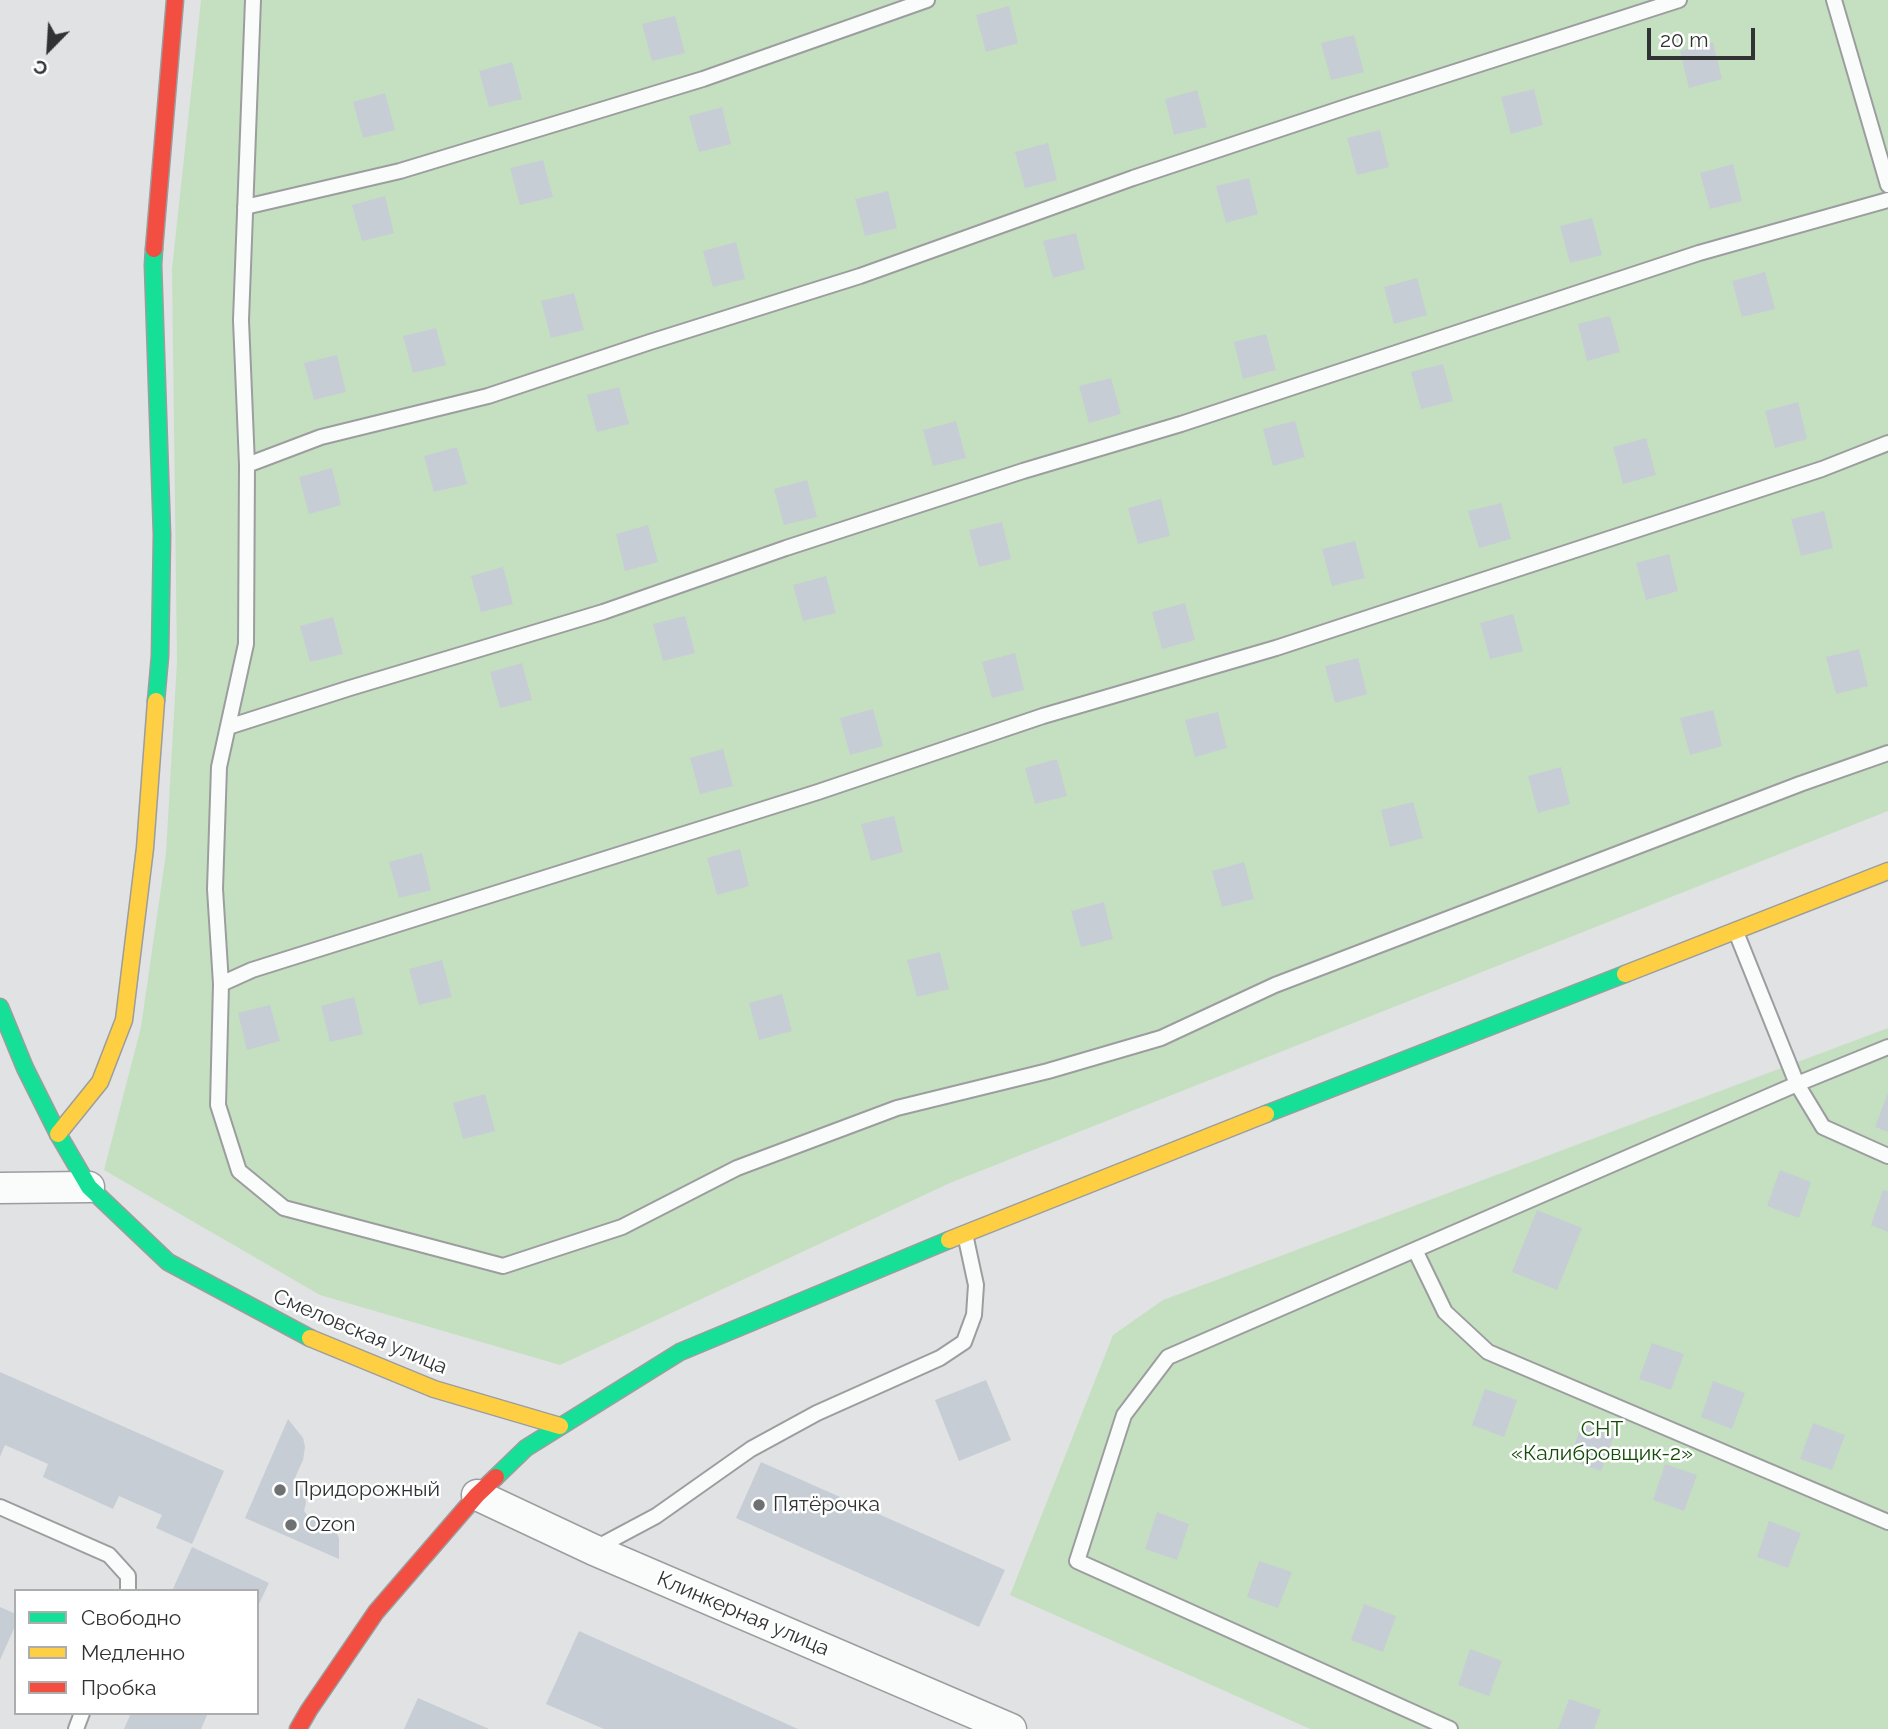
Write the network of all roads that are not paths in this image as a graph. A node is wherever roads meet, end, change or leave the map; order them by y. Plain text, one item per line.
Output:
1 (175, 0) edge
2 (253, 0) edge
3 (927, 0) edge
4 (1679, 0) edge
5 (1834, 0) edge
6 (1888, 185) edge
7 (1888, 200) edge
8 (245, 207) junction
9 (1888, 443) edge
10 (247, 465) junction
11 (228, 727) junction
12 (1888, 753) edge
13 (1888, 871) edge
14 (1735, 931) junction
15 (221, 984) junction
16 (0, 1007) edge
17 (1888, 1047) edge
18 (1797, 1084) junction
19 (58, 1134) junction
20 (1888, 1156) edge
21 (89, 1186) junction
22 (0, 1188) edge
23 (964, 1233) junction
24 (1415, 1250) junction
25 (560, 1426) junction
26 (477, 1496) junction
27 (0, 1507) edge
28 (1888, 1522) edge
29 (594, 1550) junction
30 (128, 1589) edge
31 (298, 1729) edge
32 (1010, 1729) edge
33 (1450, 1729) edge

1 - 19 street
2 - 8 lane
3 - 8 lane
4 - 10 lane
5 - 6 lane
7 - 11 lane
8 - 10 lane
9 - 15 lane
10 - 11 lane
11 - 15 lane
12 - 15 lane
13 - 14 street
14 - 18 lane
14 - 23 street
16 - 19 street, Смеловская улица
17 - 18 lane
18 - 20 lane
18 - 24 lane
19 - 21 street, Смеловская улица
21 - 22 street
21 - 25 street, Смеловская улица
23 - 25 street
23 - 29 lane
24 - 28 lane
24 - 33 lane
25 - 26 street
26 - 29 street, Клинкерная улица
26 - 31 street
27 - 30 lane
29 - 32 street, Клинкерная улица

